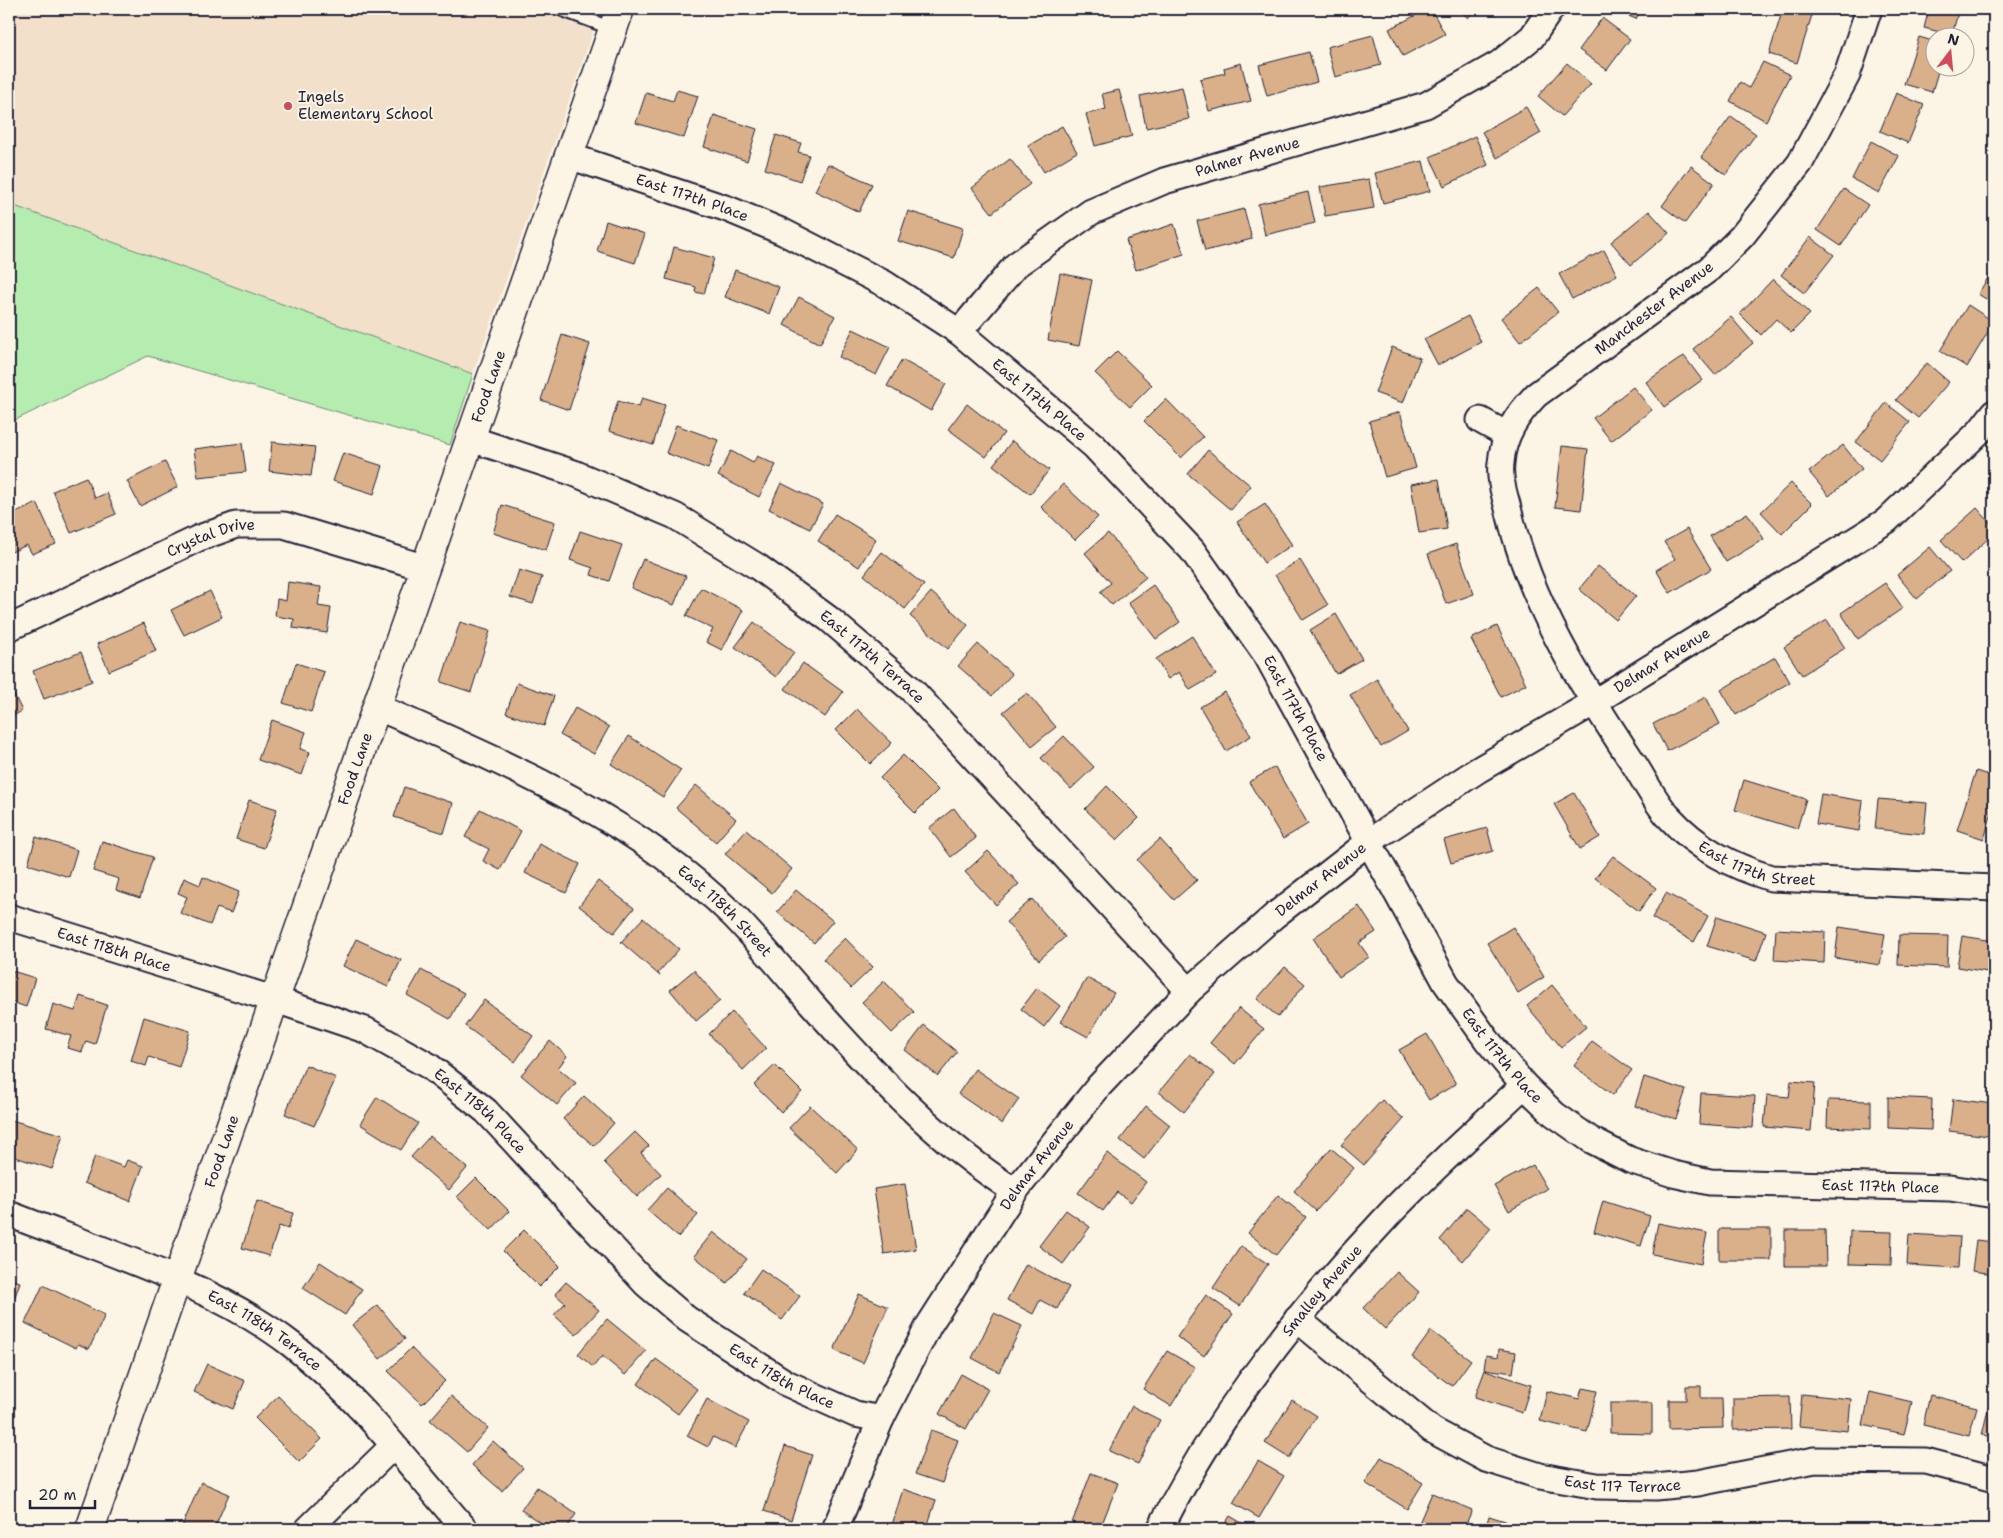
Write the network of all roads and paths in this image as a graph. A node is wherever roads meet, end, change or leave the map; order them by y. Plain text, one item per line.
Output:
1 (560, 9) edge
2 (1551, 9) edge
3 (1870, 9) edge
4 (616, 19) edge
5 (569, 156) junction
6 (959, 332) junction
7 (1994, 413) edge
8 (1480, 420) dead end
9 (1507, 435) junction
10 (471, 438) junction
11 (426, 568) junction
12 (9, 628) edge
13 (1593, 703) junction
14 (377, 707) junction
15 (1370, 841) junction
16 (1994, 888) edge
17 (9, 917) edge
18 (1189, 991) junction
19 (276, 1000) junction
20 (1524, 1085) junction
21 (1015, 1191) junction
22 (1994, 1194) edge
23 (9, 1214) edge
24 (178, 1281) junction
25 (1297, 1319) junction
26 (881, 1419) junction
27 (393, 1446) junction
28 (1994, 1479) edge
29 (90, 1529) edge
30 (308, 1529) edge
31 (465, 1529) edge
32 (835, 1529) edge
33 (1160, 1529) edge

1 - 4 lane
2 - 6 street, Palmer Avenue
3 - 9 street, Manchester Avenue
4 - 5 street, Food Lane
5 - 6 street, East 117th Place
5 - 10 street, Food Lane
6 - 15 street, East 117th Place
7 - 13 street, Delmar Avenue
8 - 9 street
9 - 13 street, Manchester Avenue
10 - 11 street, Food Lane
10 - 18 street, East 117th Terrace
11 - 12 street, Crystal Drive
11 - 14 street, Food Lane
13 - 15 street, Delmar Avenue
13 - 16 street, East 117th Street
14 - 19 street, Food Lane
14 - 21 street, East 118th Street
15 - 18 street, Delmar Avenue
15 - 20 street, East 117th Place
17 - 19 street, East 118th Place
18 - 21 street, Delmar Avenue
19 - 24 street, Food Lane
19 - 26 street, East 118th Place
20 - 22 street, East 117th Place
20 - 25 street, Smalley Avenue
21 - 26 street, Delmar Avenue
23 - 24 street, East 118th Terrace
24 - 27 street, East 118th Terrace
24 - 29 street, Food Lane
25 - 28 street, East 117 Terrace
25 - 33 street, Smalley Avenue
26 - 32 street, Delmar Avenue
27 - 30 street
27 - 31 street, East 118th Terrace

